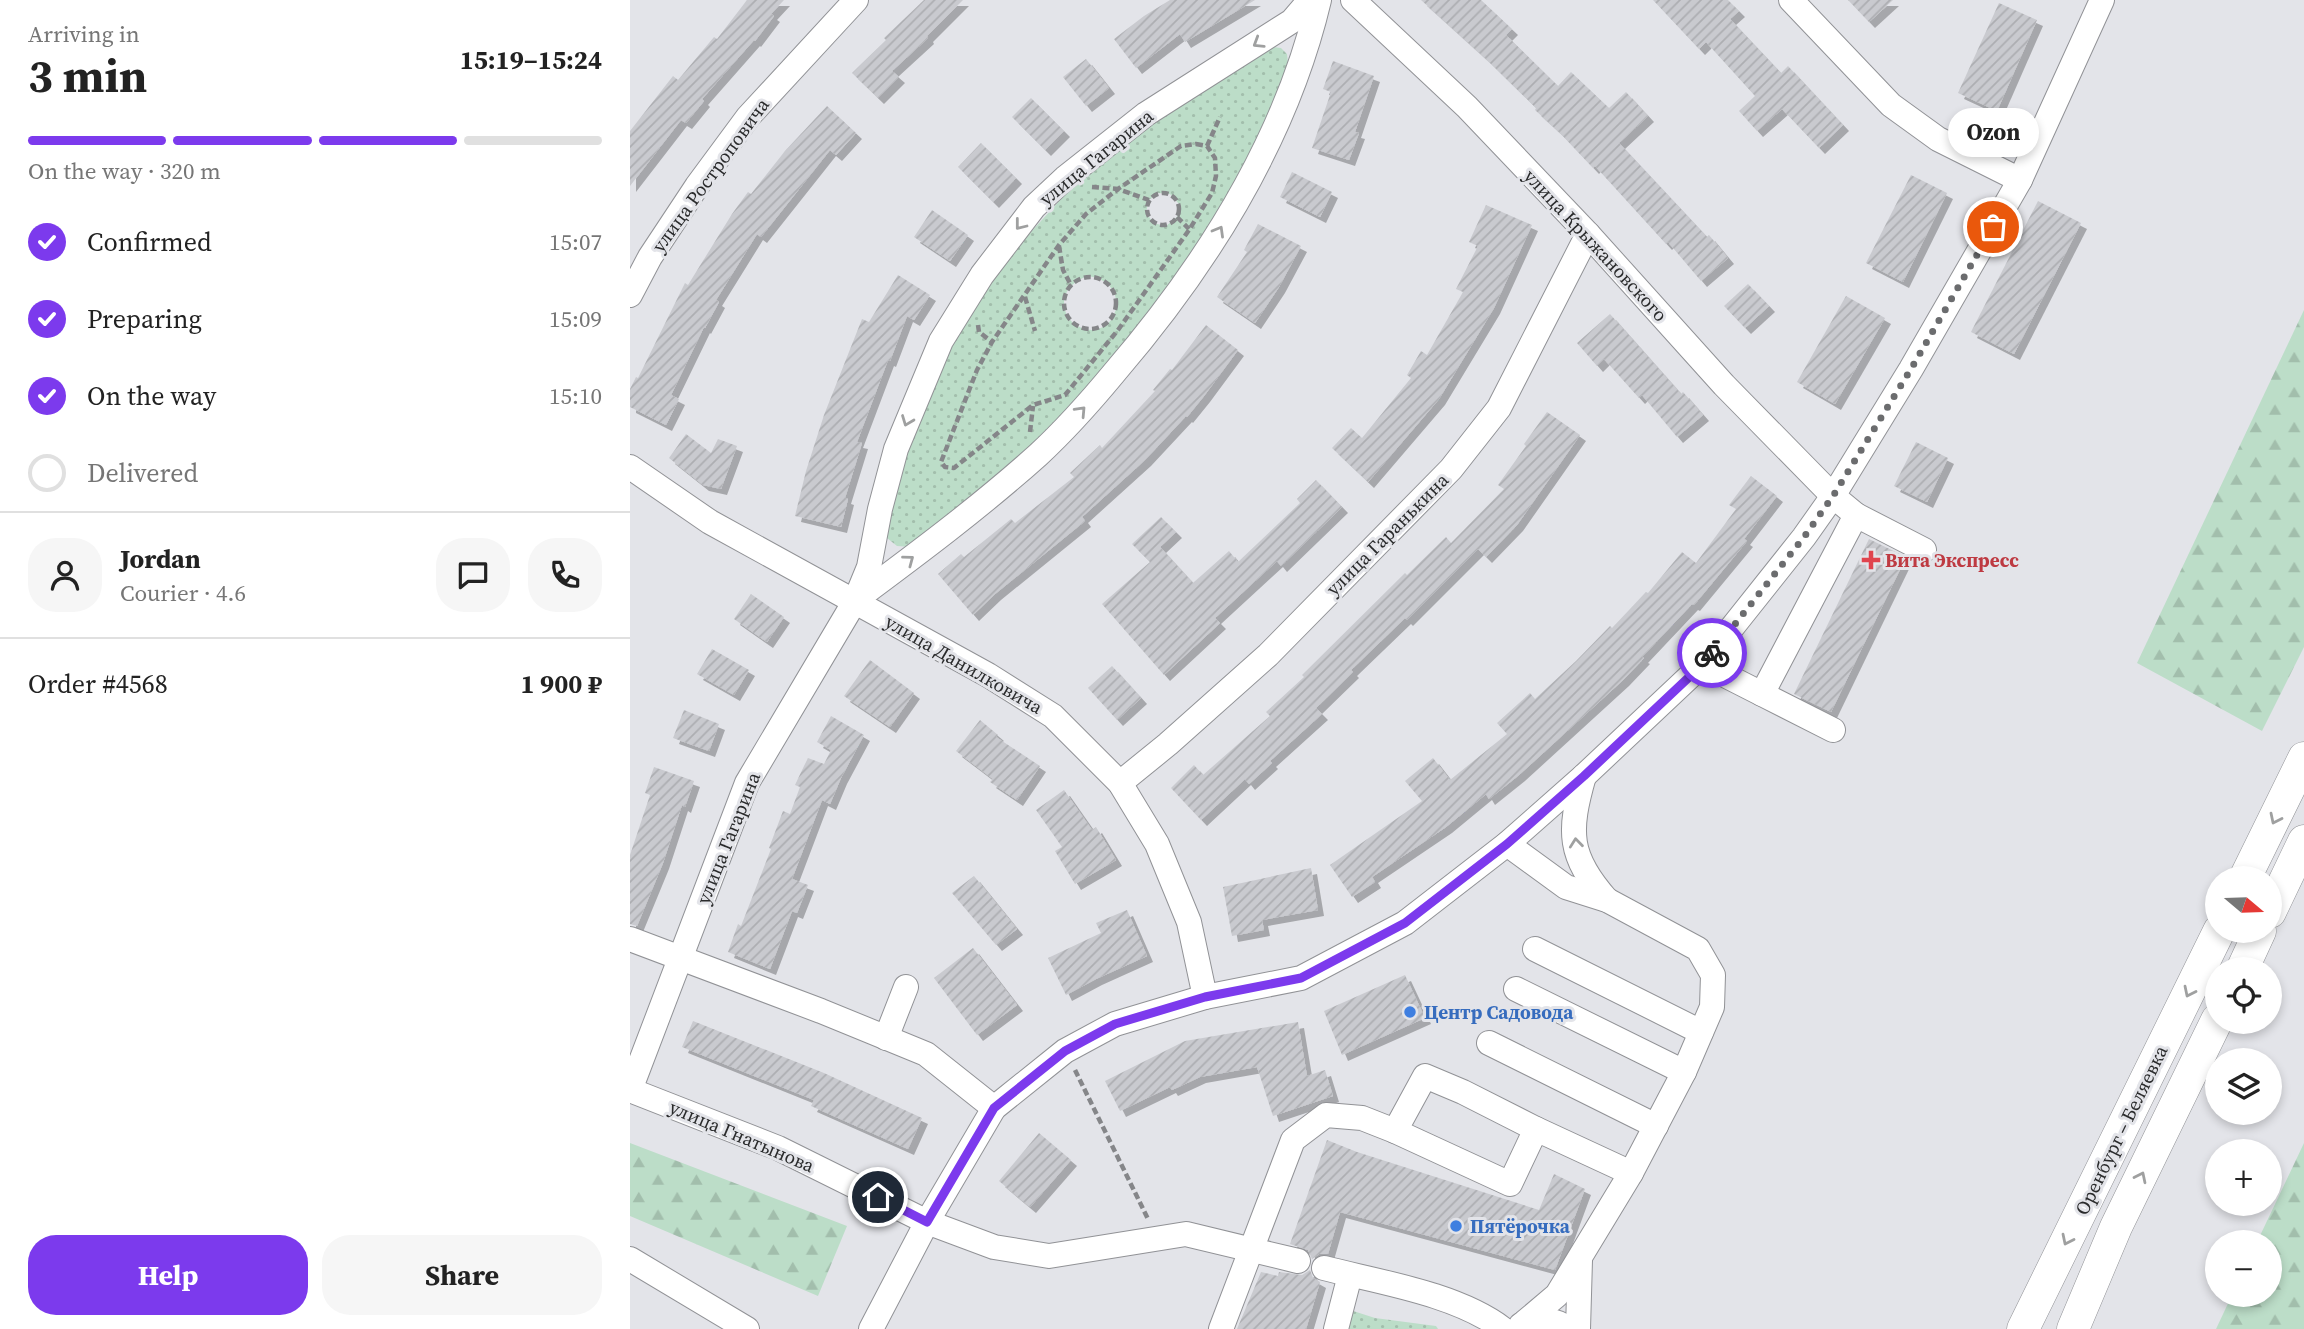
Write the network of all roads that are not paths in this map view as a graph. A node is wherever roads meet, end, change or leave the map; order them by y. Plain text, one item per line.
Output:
1 (856, 0) edge
2 (1310, 0) edge
3 (1319, 0) edge
4 (1353, 0) edge
5 (1791, 0) edge
6 (2102, 0) edge
7 (2020, 180) junction
8 (1588, 234) junction
9 (630, 295) edge
10 (630, 467) edge
11 (1833, 496) junction
12 (1856, 515) junction
13 (1924, 551) dead end
14 (855, 601) junction
15 (1703, 664) junction
16 (1762, 694) junction
17 (1833, 730) dead end
18 (2304, 758) edge
19 (1584, 776) junction
20 (1120, 783) junction
21 (2304, 841) edge
22 (1507, 844) junction
23 (2251, 866) edge
24 (2296, 880) edge
25 (2282, 897) edge
26 (1607, 901) junction
27 (630, 939) edge
28 (2213, 943) edge
29 (1535, 949) dead end
30 (680, 957) junction
31 (906, 987) dead end
32 (1516, 989) dead end
33 (1205, 997) junction
34 (1701, 1032) junction
35 (2210, 1034) edge
36 (886, 1038) junction
37 (1489, 1043) dead end
38 (1684, 1072) junction
39 (630, 1090) edge
40 (994, 1108) junction
41 (1656, 1126) junction
42 (1536, 1129) junction
43 (1395, 1131) junction
44 (1631, 1173) junction
45 (927, 1222) junction
46 (1251, 1249) junction
47 (1580, 1258) junction
48 (630, 1259) edge
49 (1298, 1261) dead end
50 (1324, 1268) dead end
51 (1350, 1275) junction
52 (1514, 1327) edge
53 (747, 1329) edge
54 (871, 1329) edge
55 (1221, 1329) edge
56 (1336, 1329) edge
57 (1569, 1329) edge
58 (1578, 1329) edge
59 (2024, 1329) edge
60 (2073, 1329) edge

1 - 9 street, улица Ростроповича
2 -> 14 street, улица Гагарина
14 -> 3 street, улица Гагарина
4 - 8 street, улица Крыжановского
5 - 7 street
6 - 7 street
7 - 11 street
8 - 11 street, улица Крыжановского
8 - 20 street, улица Гаранькина
10 - 14 street, улица Данилковича
11 - 12 street, улица Крыжановского
11 - 15 street
12 - 13 street, улица Крыжановского
12 - 16 street
14 - 20 street, улица Данилковича
14 - 30 street, улица Гагарина
15 - 16 street
15 - 19 street
16 - 17 street
18 -> 23 main road
19 - 22 street
26 -> 19 street
20 - 33 street, улица Данилковича
21 - 24 main road
22 - 26 street
22 - 33 street
24 - 25 main road
26 - 34 street
27 - 30 street
28 -> 59 main road, Оренбург – Беляевка
29 - 34 street
30 - 36 street
30 - 39 street, улица Гагарина
31 - 36 street
32 - 38 street
33 - 40 street
34 - 38 street
60 -> 35 main road, Оренбург – Беляевка
36 - 40 street
37 - 41 street
38 - 41 street
39 - 45 street, улица Гнатынова
40 - 45 street
41 - 44 street
42 - 43 street
42 - 43 street
42 - 44 street
43 - 46 street
44 - 47 street
45 - 46 street, улица Гнатынова
45 - 54 street
46 - 49 street, улица Гнатынова
46 - 55 street
47 - 52 street
47 - 58 street
48 - 53 street
50 - 51 street
51 - 52 street
51 - 56 street
52 - 57 street

